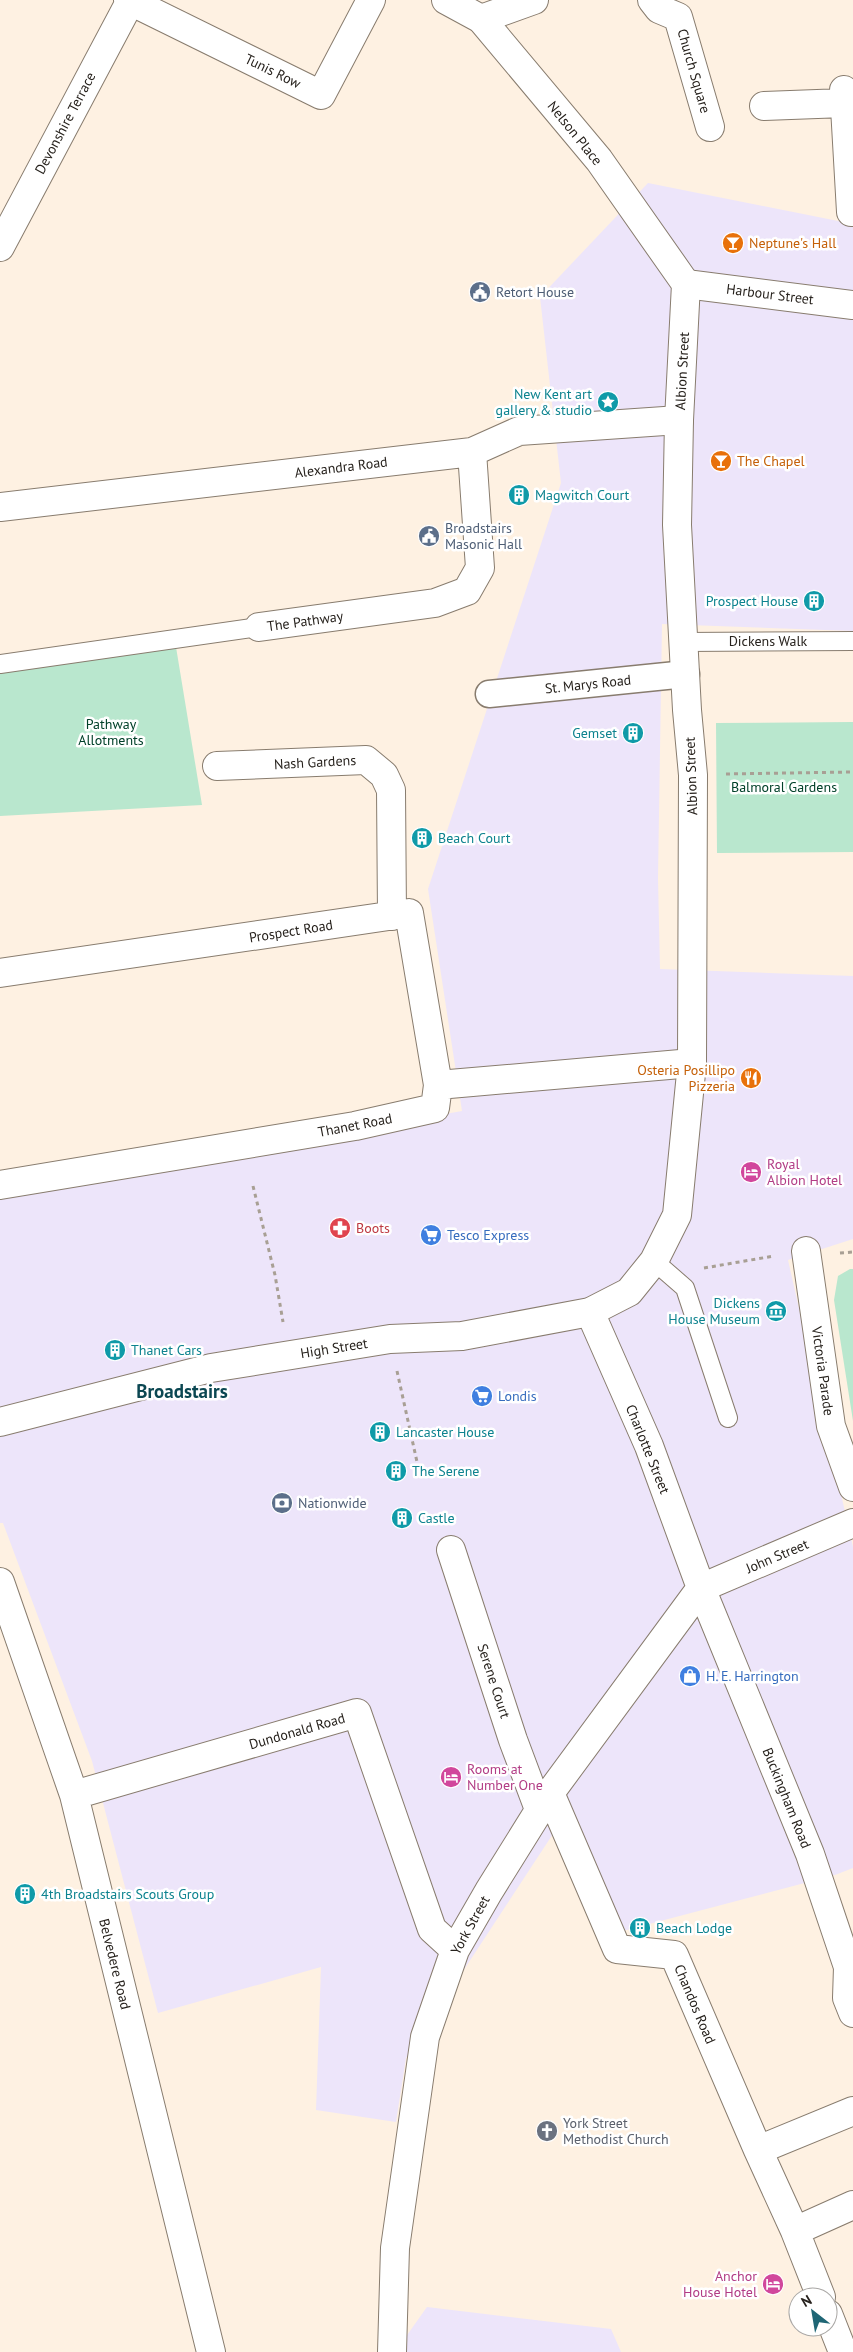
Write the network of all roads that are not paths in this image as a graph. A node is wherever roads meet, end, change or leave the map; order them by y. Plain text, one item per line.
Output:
1 (130, 0) edge
2 (371, 0) edge
3 (446, 0) edge
4 (534, 0) edge
5 (652, 0) edge
6 (482, 19) junction
7 (764, 106) dead end
8 (710, 127) dead end
9 (853, 212) edge
10 (0, 247) edge
11 (686, 284) junction
12 (853, 305) edge
13 (679, 420) junction
14 (472, 452) junction
15 (0, 507) edge
16 (259, 627) joint
17 (853, 641) edge
18 (683, 642) junction
19 (0, 664) edge
20 (686, 674) junction
21 (489, 694) dead end
22 (217, 766) dead end
23 (392, 916) junction
24 (0, 973) edge
25 (692, 1063) junction
26 (438, 1085) junction
27 (0, 1185) edge
28 (806, 1251) road end
29 (654, 1262) junction
30 (590, 1312) junction
31 (728, 1418) dead end
32 (0, 1422) edge
33 (853, 1487) edge
34 (853, 1523) edge
35 (451, 1550) dead end
36 (0, 1582) edge
37 (701, 1588) junction
38 (74, 1795) junction
39 (545, 1802) junction
40 (454, 1950) junction
41 (853, 2013) edge
42 (853, 2111) edge
43 (758, 2150) junction
44 (853, 2205) edge
45 (794, 2231) junction
46 (817, 2287) edge
47 (838, 2337) edge
48 (211, 2352) edge
49 (392, 2352) edge
50 (844, 2352) edge

1 - 2 street, Tunis Row
1 - 10 street, Devonshire Terrace
3 - 6 street, Nelson Place
4 - 6 street
5 - 8 street, Church Square
6 - 11 street, Nelson Place
7 - 9 street
11 - 12 street, Harbour Street
11 - 13 street, Albion Street
13 - 14 street, Alexandra Road
13 - 18 street, Albion Street
14 - 15 street, Alexandra Road
14 - 16 street, The Pathway
16 - 19 lane, The Pathway
17 - 18 lane, Dickens Walk
18 - 20 street, Albion Street
20 - 21 street, St. Marys Road
20 - 25 street, Albion Street
22 - 23 street, Nash Gardens
23 - 24 street, Prospect Road
23 - 26 street, Prospect Road
25 - 26 street
25 - 29 street, Albion Street
26 - 27 street, Thanet Road
28 - 33 street, Victoria Parade
29 - 30 street, High Street
29 - 31 lane
30 - 32 street, High Street
30 - 37 street, Charlotte Street
34 - 37 street, John Street
35 - 39 street, Serene Court
36 - 38 street, Belvedere Road
37 - 39 street, York Street
37 - 41 street, Buckingham Road
38 - 40 street, Dundonald Road
38 - 48 street, Belvedere Road
39 - 40 street, York Street
39 - 43 street, Chandos Road
40 - 49 street, York Street
42 - 43 street
43 - 45 street
44 - 45 street
45 - 46 street
47 - 50 street

